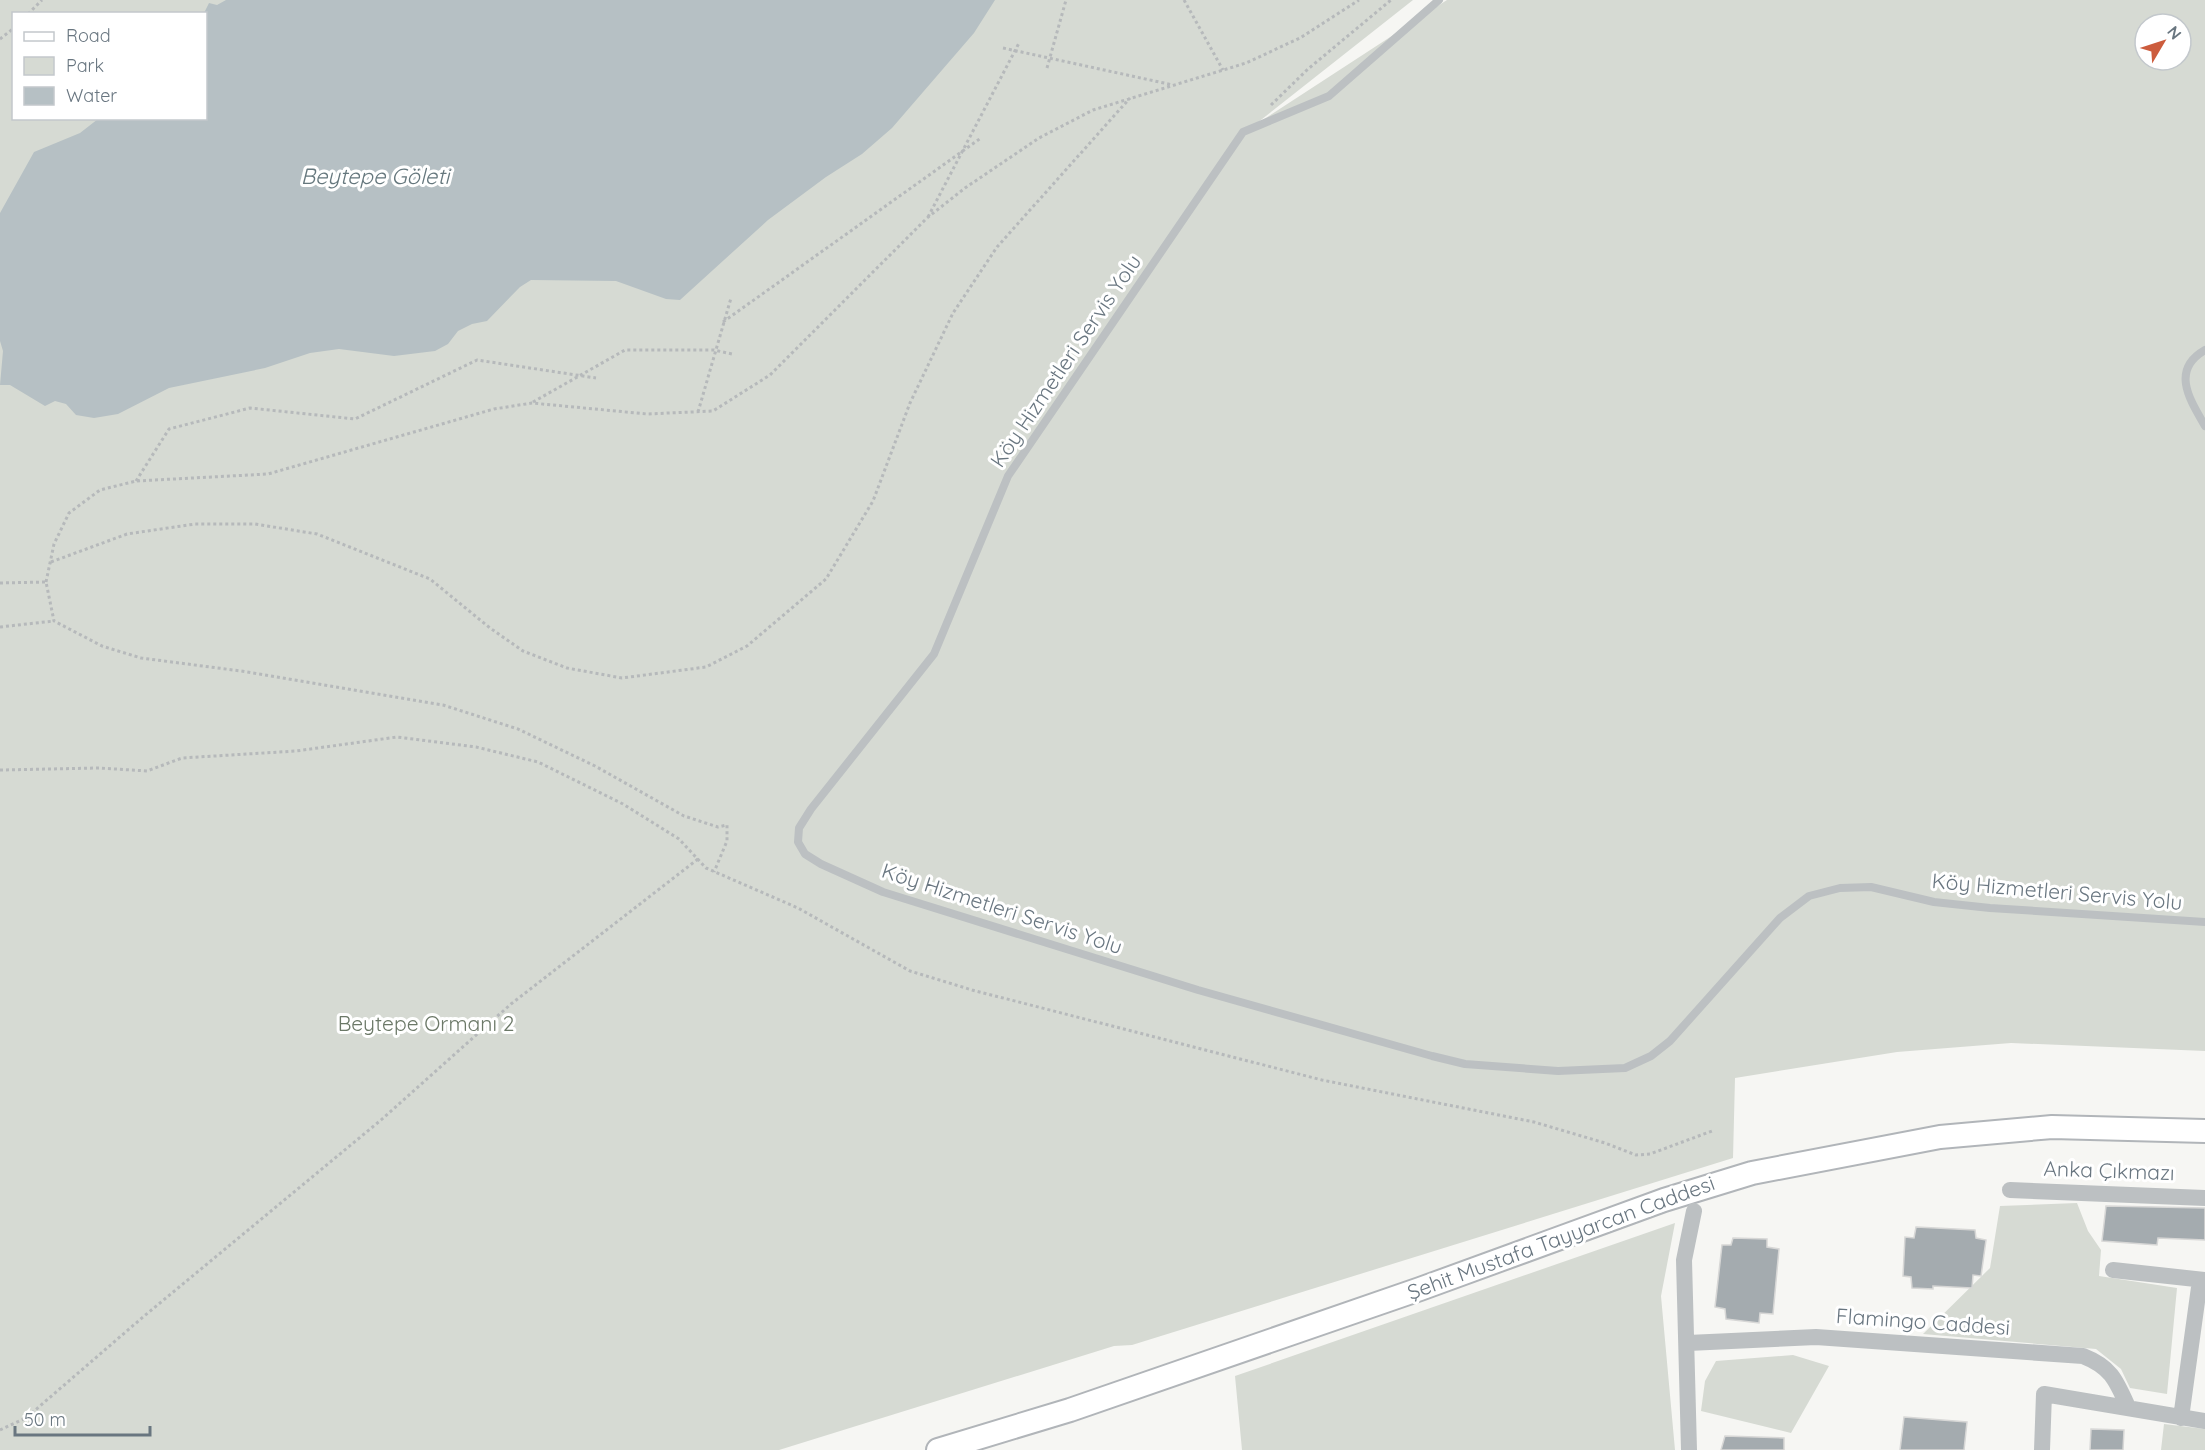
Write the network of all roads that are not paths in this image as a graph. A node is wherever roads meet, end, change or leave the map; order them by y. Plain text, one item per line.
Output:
1 (1439, 0) edge
2 (2205, 350) edge
3 (2205, 426) edge
4 (2205, 922) edge
5 (2205, 1131) edge
6 (2010, 1190) dead end
7 (2205, 1198) edge
8 (1694, 1211) dead end
9 (2113, 1270) dead end
10 (2203, 1280) edge
11 (1688, 1343) junction
12 (2128, 1407) junction
13 (2181, 1418) junction
14 (2205, 1421) edge
15 (982, 1444) edge
16 (938, 1450) edge
17 (1689, 1450) edge
18 (2042, 1450) edge

1 - 4 lane, Köy Hizmetleri Servis Yolu
2 - 3 lane
5 - 15 main road, Şehit Mustafa Tayyarcan Caddesi
6 - 7 street, Anka Çıkmazı
8 - 11 street
9 - 10 street
10 - 13 street
11 - 12 street, Flamingo Caddesi
11 - 17 street
12 - 13 street
12 - 18 street
13 - 14 street
15 - 16 main road, Şehit Mustafa Tayyarcan Caddesi

